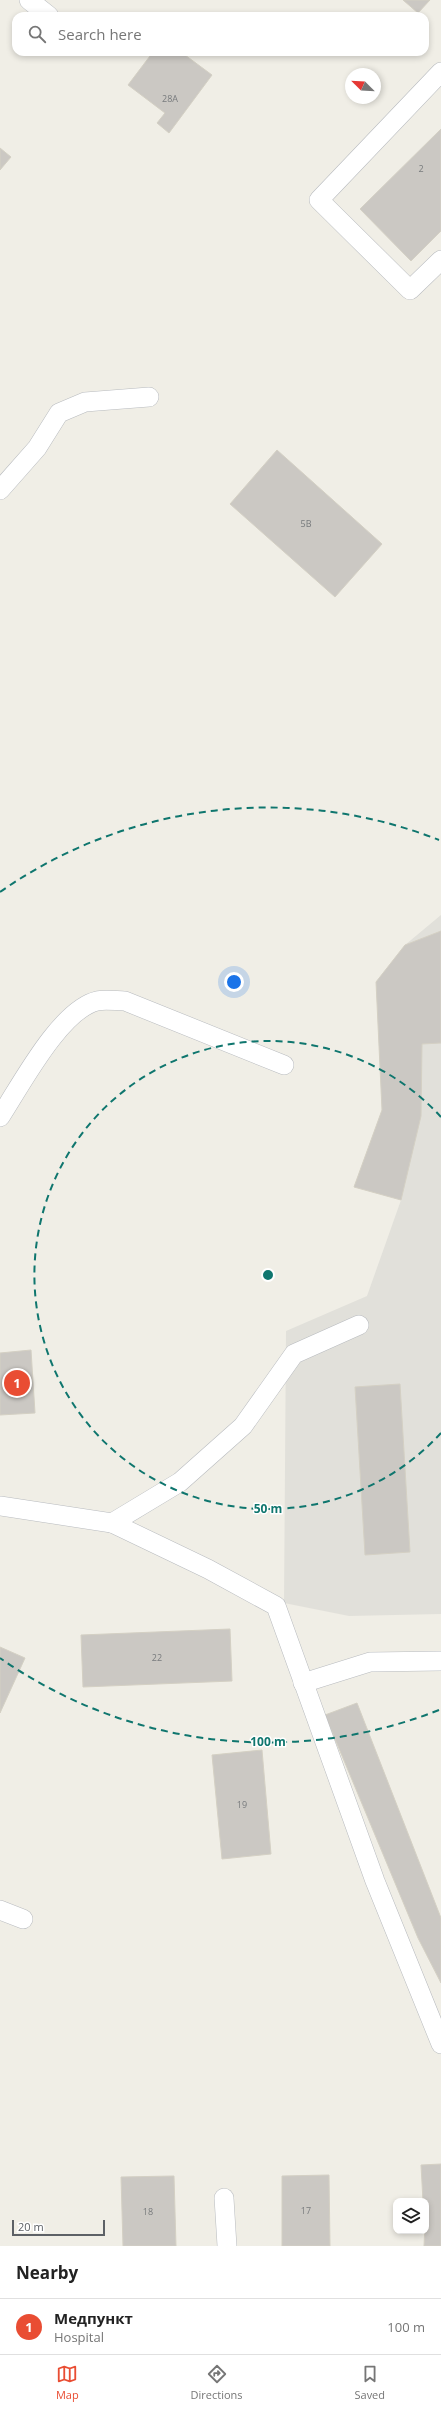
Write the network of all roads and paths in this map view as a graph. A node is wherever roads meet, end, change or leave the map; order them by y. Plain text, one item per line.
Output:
1 (29, 0) edge
2 (44, 12) edge
3 (441, 72) edge
4 (441, 260) edge
5 (149, 397) dead end
6 (0, 490) edge
7 (284, 1065) dead end
8 (0, 1117) edge
9 (359, 1325) dead end
10 (0, 1506) edge
11 (112, 1523) junction
12 (441, 1660) edge
13 (303, 1683) junction
14 (0, 1910) edge
15 (23, 1919) dead end
16 (441, 2044) edge
17 (224, 2198) dead end
18 (227, 2246) edge

1 - 2 lane
3 - 4 lane
5 - 6 lane
7 - 8 lane
9 - 11 lane
10 - 11 lane
11 - 13 lane
12 - 13 lane
13 - 16 lane
14 - 15 lane
17 - 18 lane

